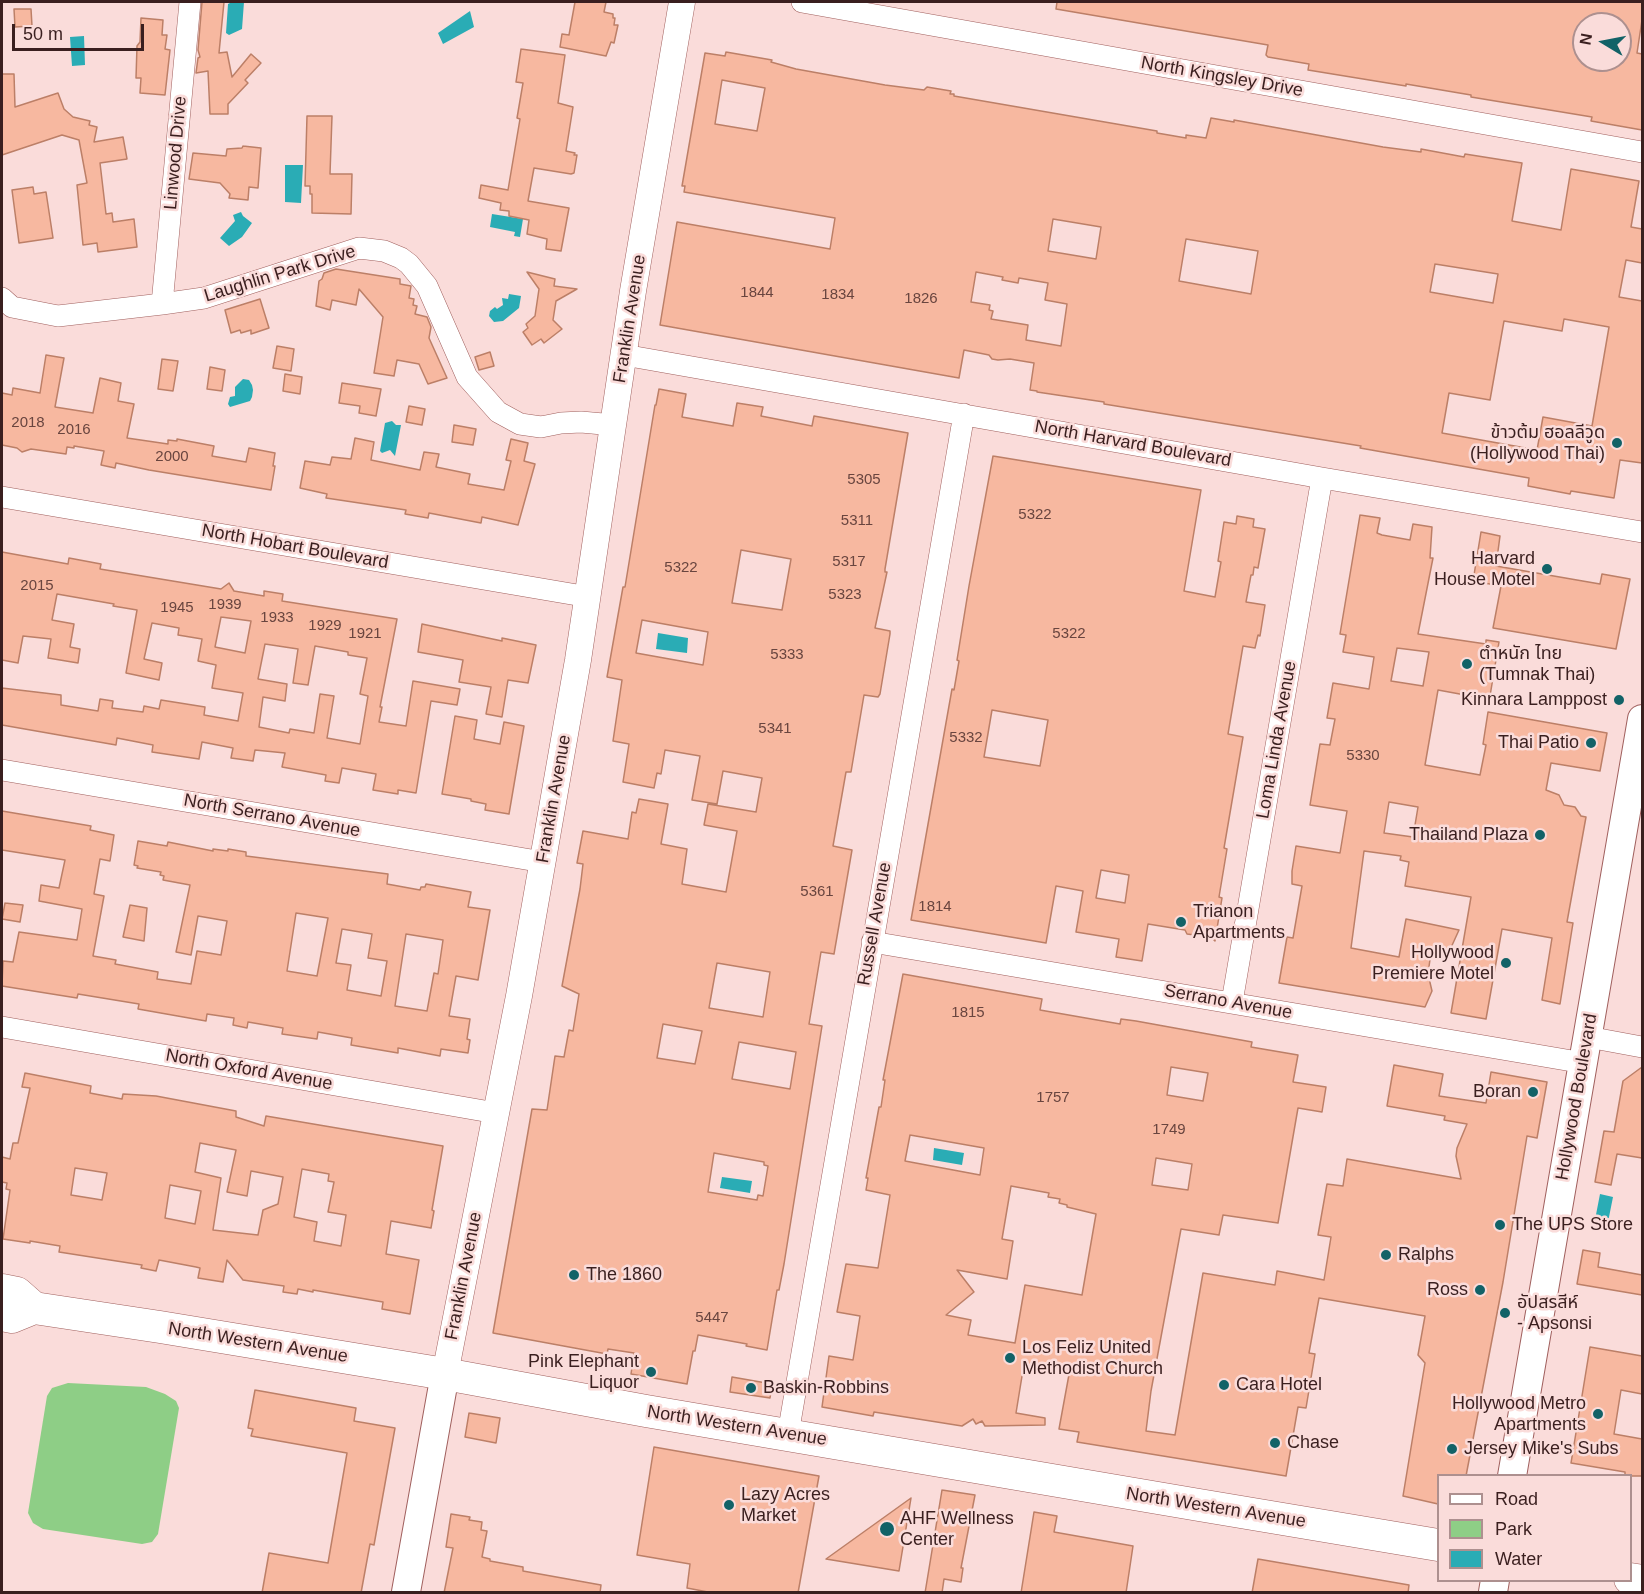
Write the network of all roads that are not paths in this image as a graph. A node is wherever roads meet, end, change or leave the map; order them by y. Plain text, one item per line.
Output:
1 (190, 2) edge
2 (682, 2) edge
3 (802, 2) edge
4 (1642, 152) edge
5 (2, 298) edge
6 (162, 304) junction
7 (624, 355) junction
8 (964, 414) junction
9 (614, 425) junction
10 (1322, 478) junction
11 (2, 497) edge
12 (1642, 532) edge
13 (589, 597) junction
14 (1642, 719) edge
15 (2, 770) edge
16 (543, 862) junction
17 (872, 942) junction
18 (1232, 1002) junction
19 (2, 1027) edge
20 (1642, 1047) edge
21 (1586, 1050) junction
22 (496, 1113) junction
23 (2, 1290) edge
24 (34, 1308) junction
25 (2, 1315) edge
26 (445, 1374) junction
27 (788, 1434) junction
28 (1512, 1474) edge
29 (1437, 1545) edge
30 (406, 1593) edge

1 - 6 street, Linwood Drive
2 - 7 street, Franklin Avenue
3 - 4 street, North Kingsley Drive
5 - 6 street, Laughlin Park Drive
6 - 9 street, Laughlin Park Drive
7 - 8 street, North Harvard Boulevard
7 - 9 street, Franklin Avenue
8 - 10 street, North Harvard Boulevard
8 - 17 street, Russell Avenue
9 - 13 street, Franklin Avenue
10 - 12 street, North Harvard Boulevard
10 - 18 street, Loma Linda Avenue
11 - 13 street, North Hobart Boulevard
13 - 16 street, Franklin Avenue
14 - 21 main road, Hollywood Boulevard
15 - 16 street, North Serrano Avenue
16 - 22 street, Franklin Avenue
17 - 18 street, Serrano Avenue
17 - 27 street, Russell Avenue
18 - 21 street, Serrano Avenue
19 - 22 street, North Oxford Avenue
20 - 21 street, Serrano Avenue
21 - 28 main road, Hollywood Boulevard
22 - 26 street, Franklin Avenue
23 - 24 main road, North Western Avenue
24 - 25 main road, North Western Avenue
24 - 26 main road, North Western Avenue
26 - 27 main road, North Western Avenue
26 - 30 main road, Franklin Avenue
27 - 29 main road, North Western Avenue

